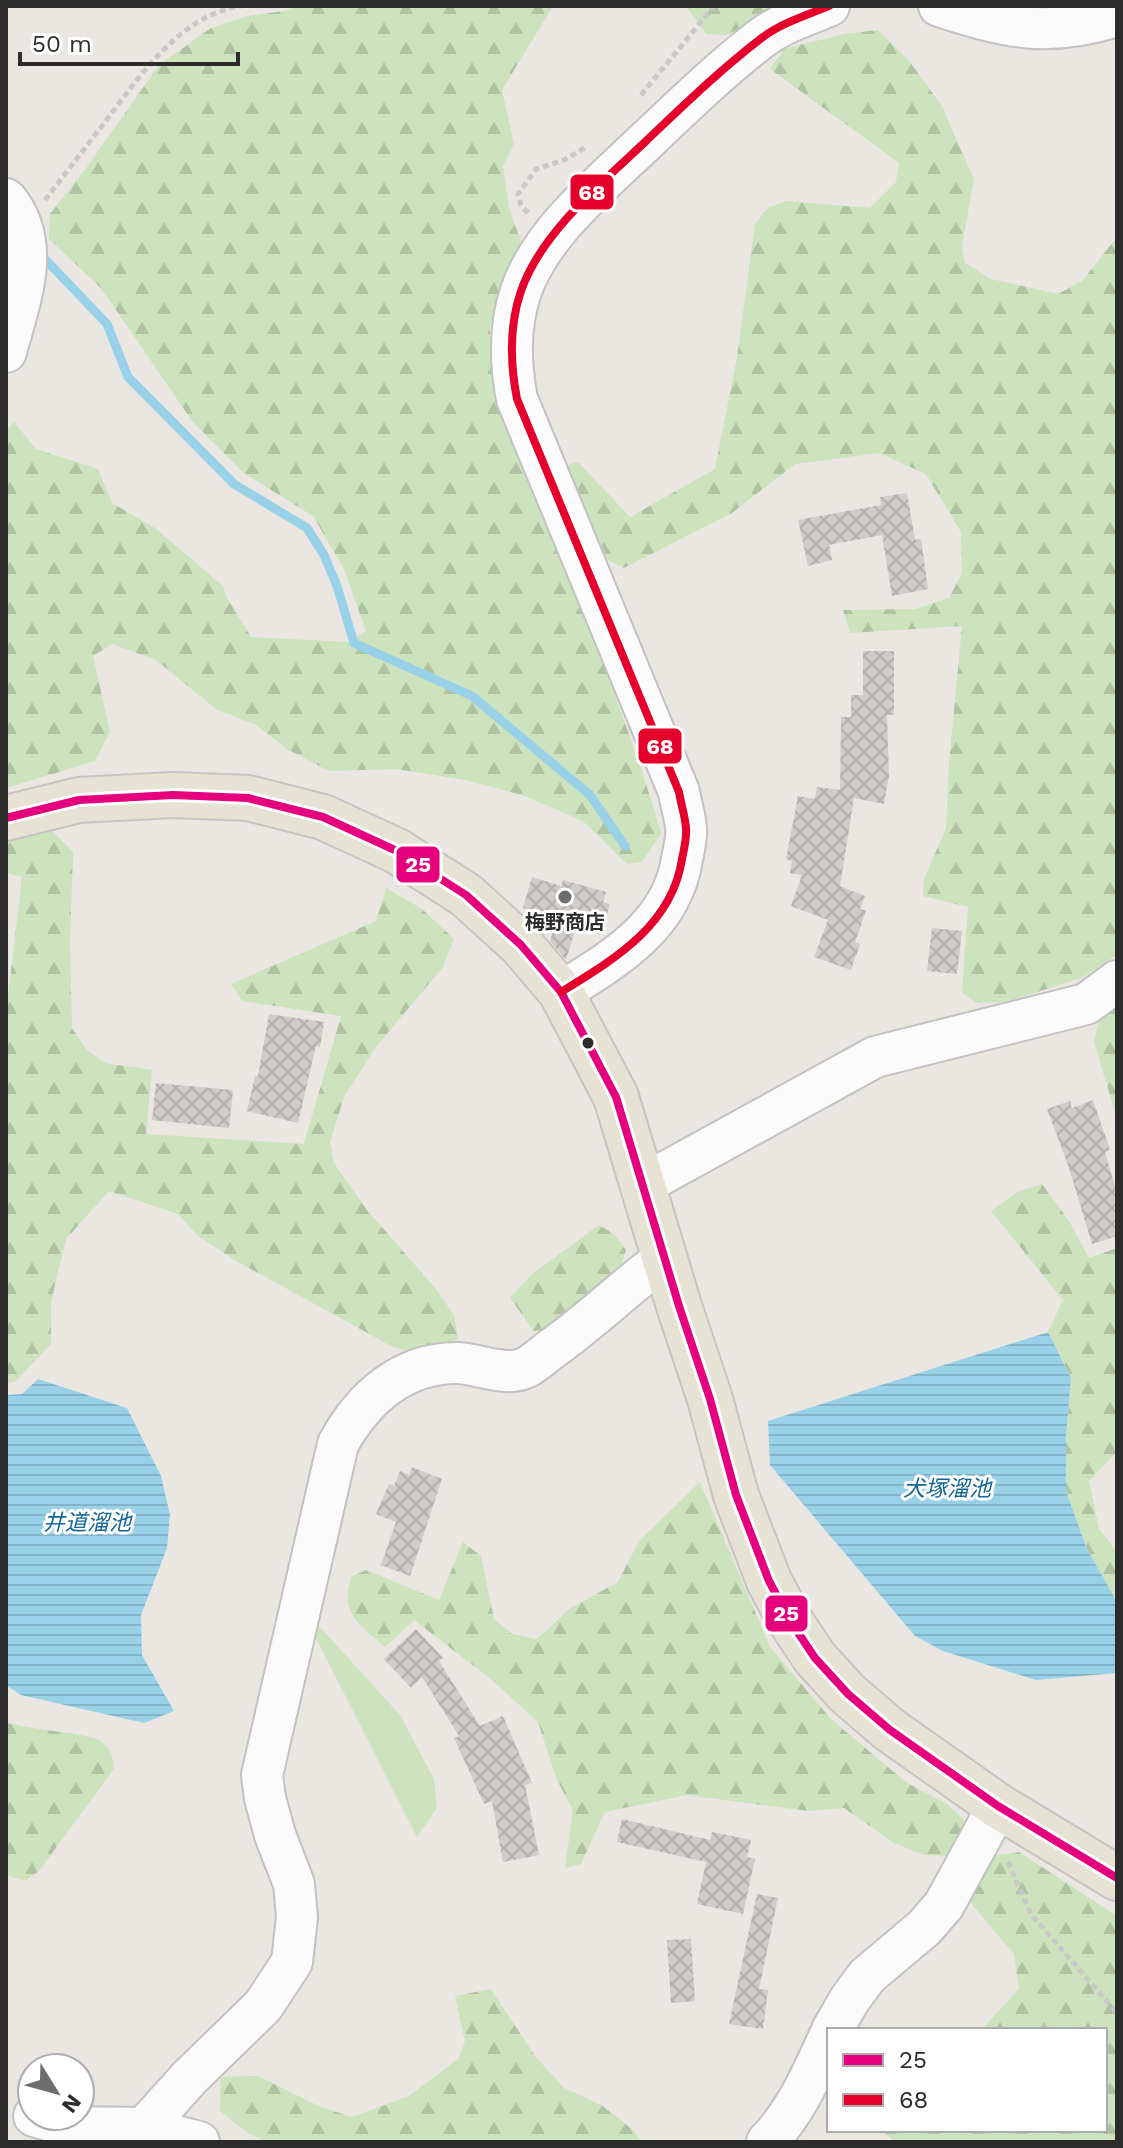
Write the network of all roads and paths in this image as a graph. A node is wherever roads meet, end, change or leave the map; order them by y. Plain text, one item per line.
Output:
1 (241, 6) edge
2 (714, 6) edge
3 (829, 6) edge
4 (939, 6) edge
5 (1117, 16) edge
6 (633, 105) dead end
7 (599, 139) dead end
8 (14, 214) edge
9 (551, 236) junction
10 (6, 352) edge
11 (6, 818) edge
12 (1117, 981) edge
13 (561, 992) junction
14 (642, 1185) junction
15 (665, 1258) junction
16 (998, 1806) junction
17 (1117, 1878) edge
18 (1117, 2013) edge
19 (833, 2028) edge
20 (827, 2041) edge
21 (96, 2127) edge
22 (144, 2128) junction
23 (199, 2142) edge
24 (767, 2142) edge

1 - 8 path
2 - 6 path
3 - 9 street
4 - 5 street
7 - 9 path
8 - 10 street
9 - 13 street
11 - 13 main road
12 - 14 street
13 - 14 main road
14 - 15 main road
15 - 16 main road
15 - 22 street
16 - 17 main road
16 - 18 path
16 - 19 street
20 - 24 street
21 - 22 street
22 - 23 street

